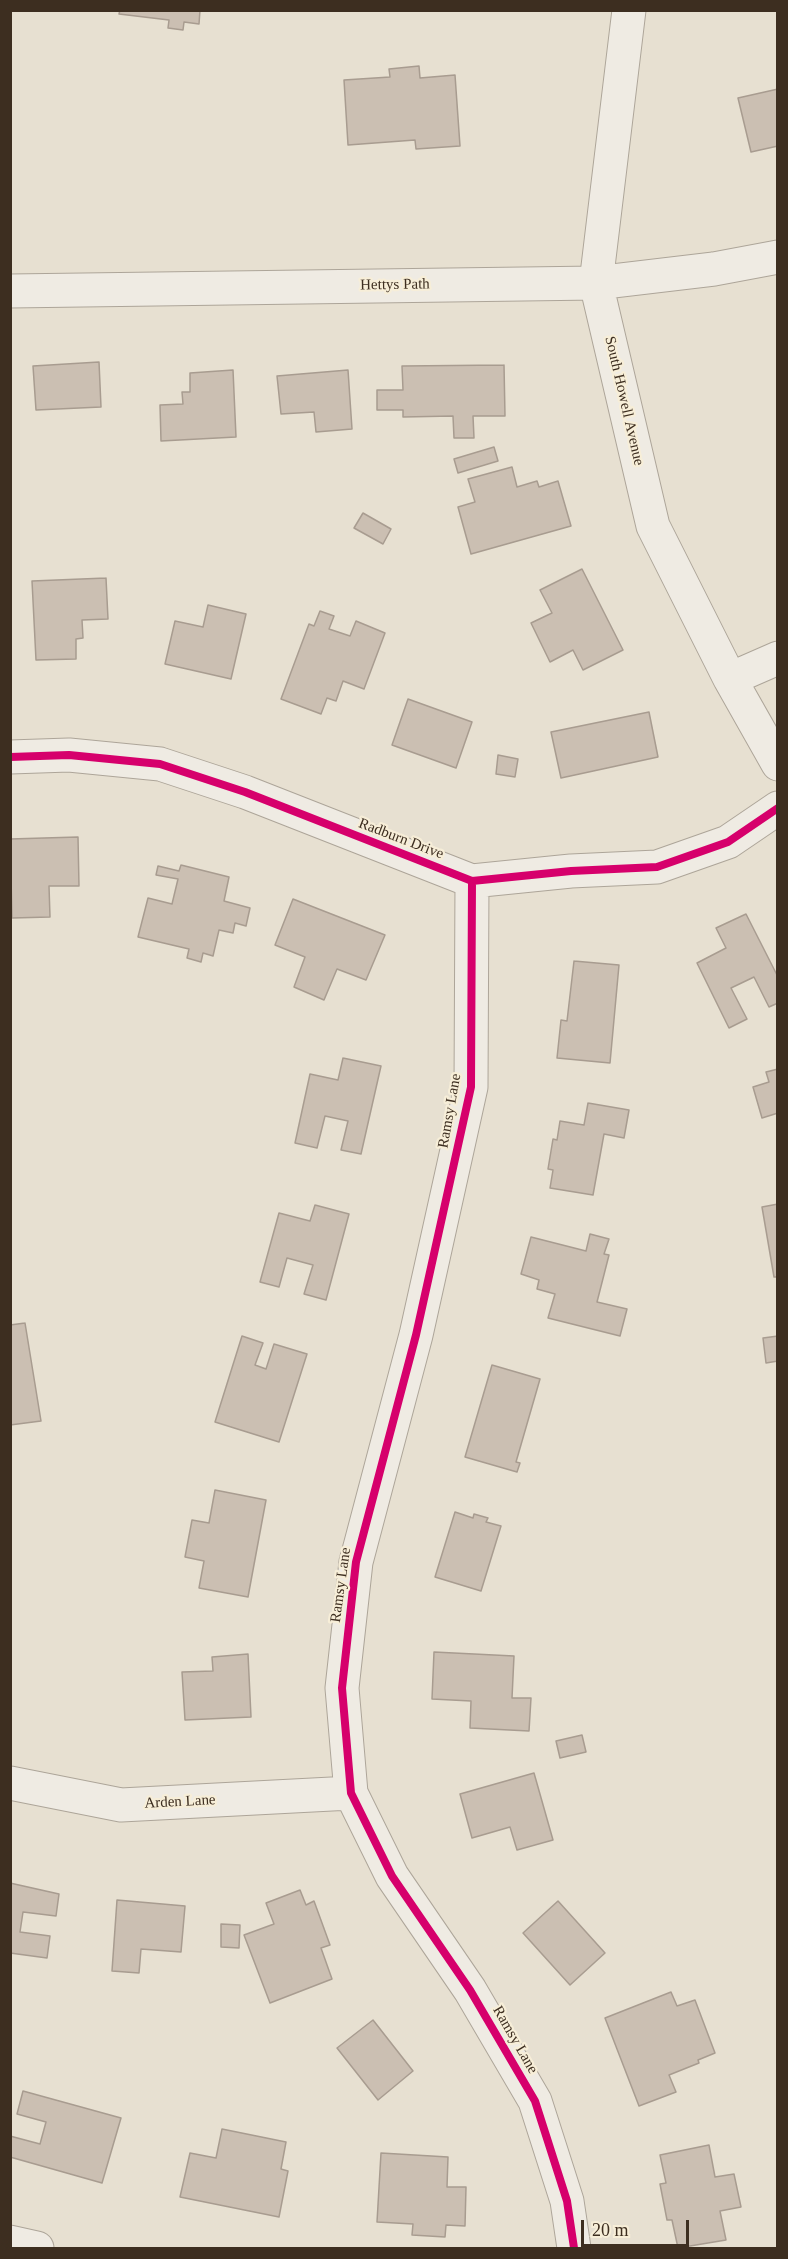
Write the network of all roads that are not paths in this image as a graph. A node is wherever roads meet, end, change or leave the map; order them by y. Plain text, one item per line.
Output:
1 (629, 10) edge
2 (777, 256) edge
3 (596, 282) junction
4 (10, 291) edge
5 (777, 658) edge
6 (730, 679) junction
7 (10, 757) edge
8 (777, 764) edge
9 (777, 808) edge
10 (472, 881) junction
11 (10, 1783) edge
12 (351, 1793) junction
13 (10, 2242) edge
14 (37, 2248) edge
15 (574, 2248) edge

1 - 3 street, South Howell Avenue
2 - 3 street, Hettys Path
3 - 4 street, Hettys Path
3 - 6 street, South Howell Avenue
5 - 6 street
6 - 8 street, South Howell Avenue
7 - 10 street, Radburn Drive
9 - 10 street, Radburn Drive
10 - 12 street, Ramsy Lane
11 - 12 street, Arden Lane
12 - 15 street, Ramsy Lane
13 - 14 street

